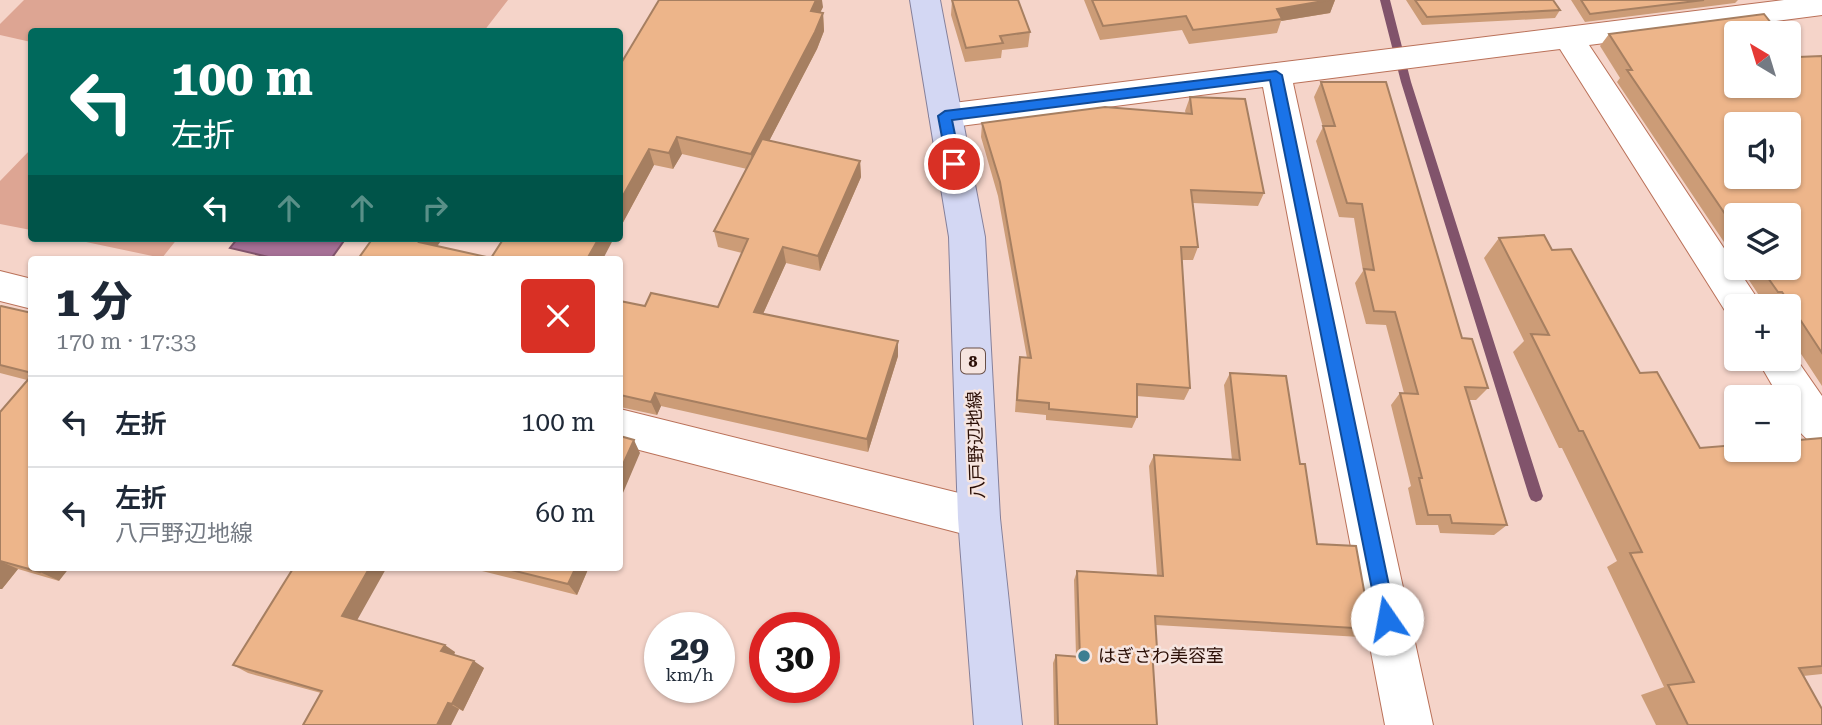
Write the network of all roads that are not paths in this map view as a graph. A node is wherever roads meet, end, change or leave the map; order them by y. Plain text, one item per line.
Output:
1 (925, 0) edge
2 (1811, 10) edge
3 (1569, 39) junction
4 (1276, 75) junction
5 (945, 116) junction
6 (0, 286) edge
7 (28, 292) edge
8 (1734, 294) edge
9 (1784, 371) edge
10 (623, 428) edge
11 (1822, 430) edge
12 (979, 517) junction
13 (998, 725) edge
14 (1409, 725) edge

1 - 5 main road, 八戸野辺地線 / 8
2 - 3 street
3 - 4 street
3 - 8 street
4 - 5 street
4 - 14 street
5 - 12 main road, 八戸野辺地線 / 8
6 - 7 street
9 - 11 street
10 - 12 street
12 - 13 main road, 八戸野辺地線 / 8

